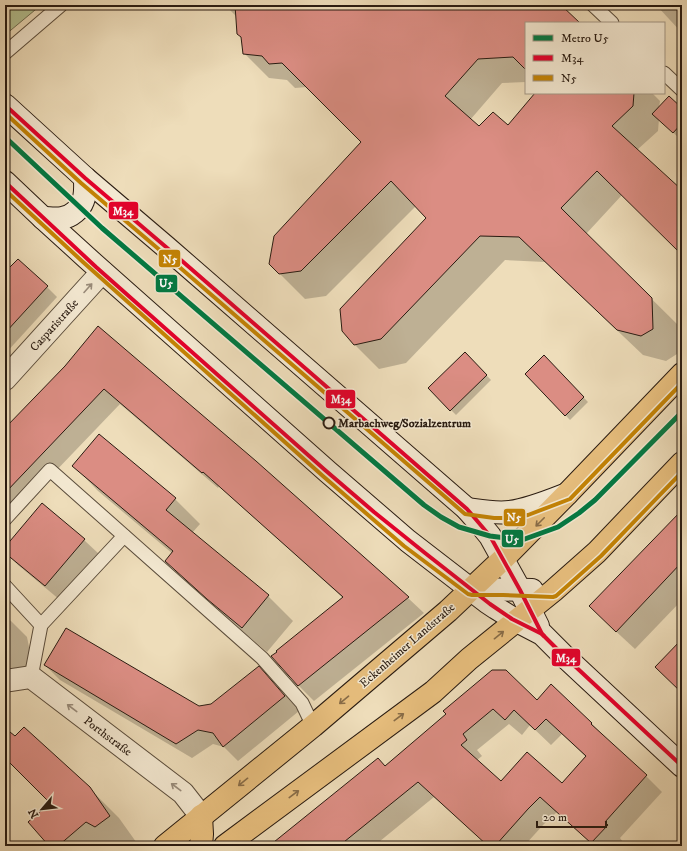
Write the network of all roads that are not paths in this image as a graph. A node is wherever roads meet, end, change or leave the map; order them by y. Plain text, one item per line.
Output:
1 (61, 5) edge
2 (593, 5) edge
3 (611, 22) edge
4 (5, 53) edge
5 (665, 74) edge
6 (682, 90) edge
7 (5, 105) edge
8 (85, 178) junction
9 (5, 182) edge
10 (43, 218) junction
11 (102, 272) junction
12 (682, 374) edge
13 (5, 379) edge
14 (682, 463) edge
15 (567, 494) junction
16 (467, 509) junction
17 (5, 519) edge
18 (124, 536) junction
19 (503, 559) junction
20 (5, 586) edge
21 (472, 590) junction
22 (520, 590) junction
23 (553, 591) junction
24 (524, 615) junction
25 (41, 625) junction
26 (31, 677) junction
27 (5, 681) edge
28 (312, 726) junction
29 (682, 766) edge
30 (201, 816) junction
31 (165, 846) edge
32 (201, 846) edge
33 (225, 846) edge

1 - 4 lane
2 - 3 lane
5 - 6 lane
7 - 8 main road
8 - 10 main road
8 - 16 main road
9 - 10 main road
10 - 11 main road
13 -> 11 main road, Casparistraße
11 - 21 main road
12 - 15 main road, Eckenheimer Landstraße
14 - 23 main road
15 - 16 main road
15 -> 19 main road, Eckenheimer Landstraße
16 - 19 main road
17 - 18 lane
18 - 25 lane
18 - 28 lane
19 - 21 main road, Eckenheimer Landstraße
19 - 22 main road
20 - 25 lane
21 - 22 main road
21 - 24 main road
21 -> 28 main road, Eckenheimer Landstraße
22 - 23 main road
22 - 24 main road
23 - 24 main road
24 - 29 main road
33 -> 24 main road
25 - 26 lane
26 - 27 main road
30 -> 26 main road, Porthstraße
28 -> 30 main road, Eckenheimer Landstraße
30 - 31 main road, Eckenheimer Landstraße
30 - 32 main road

